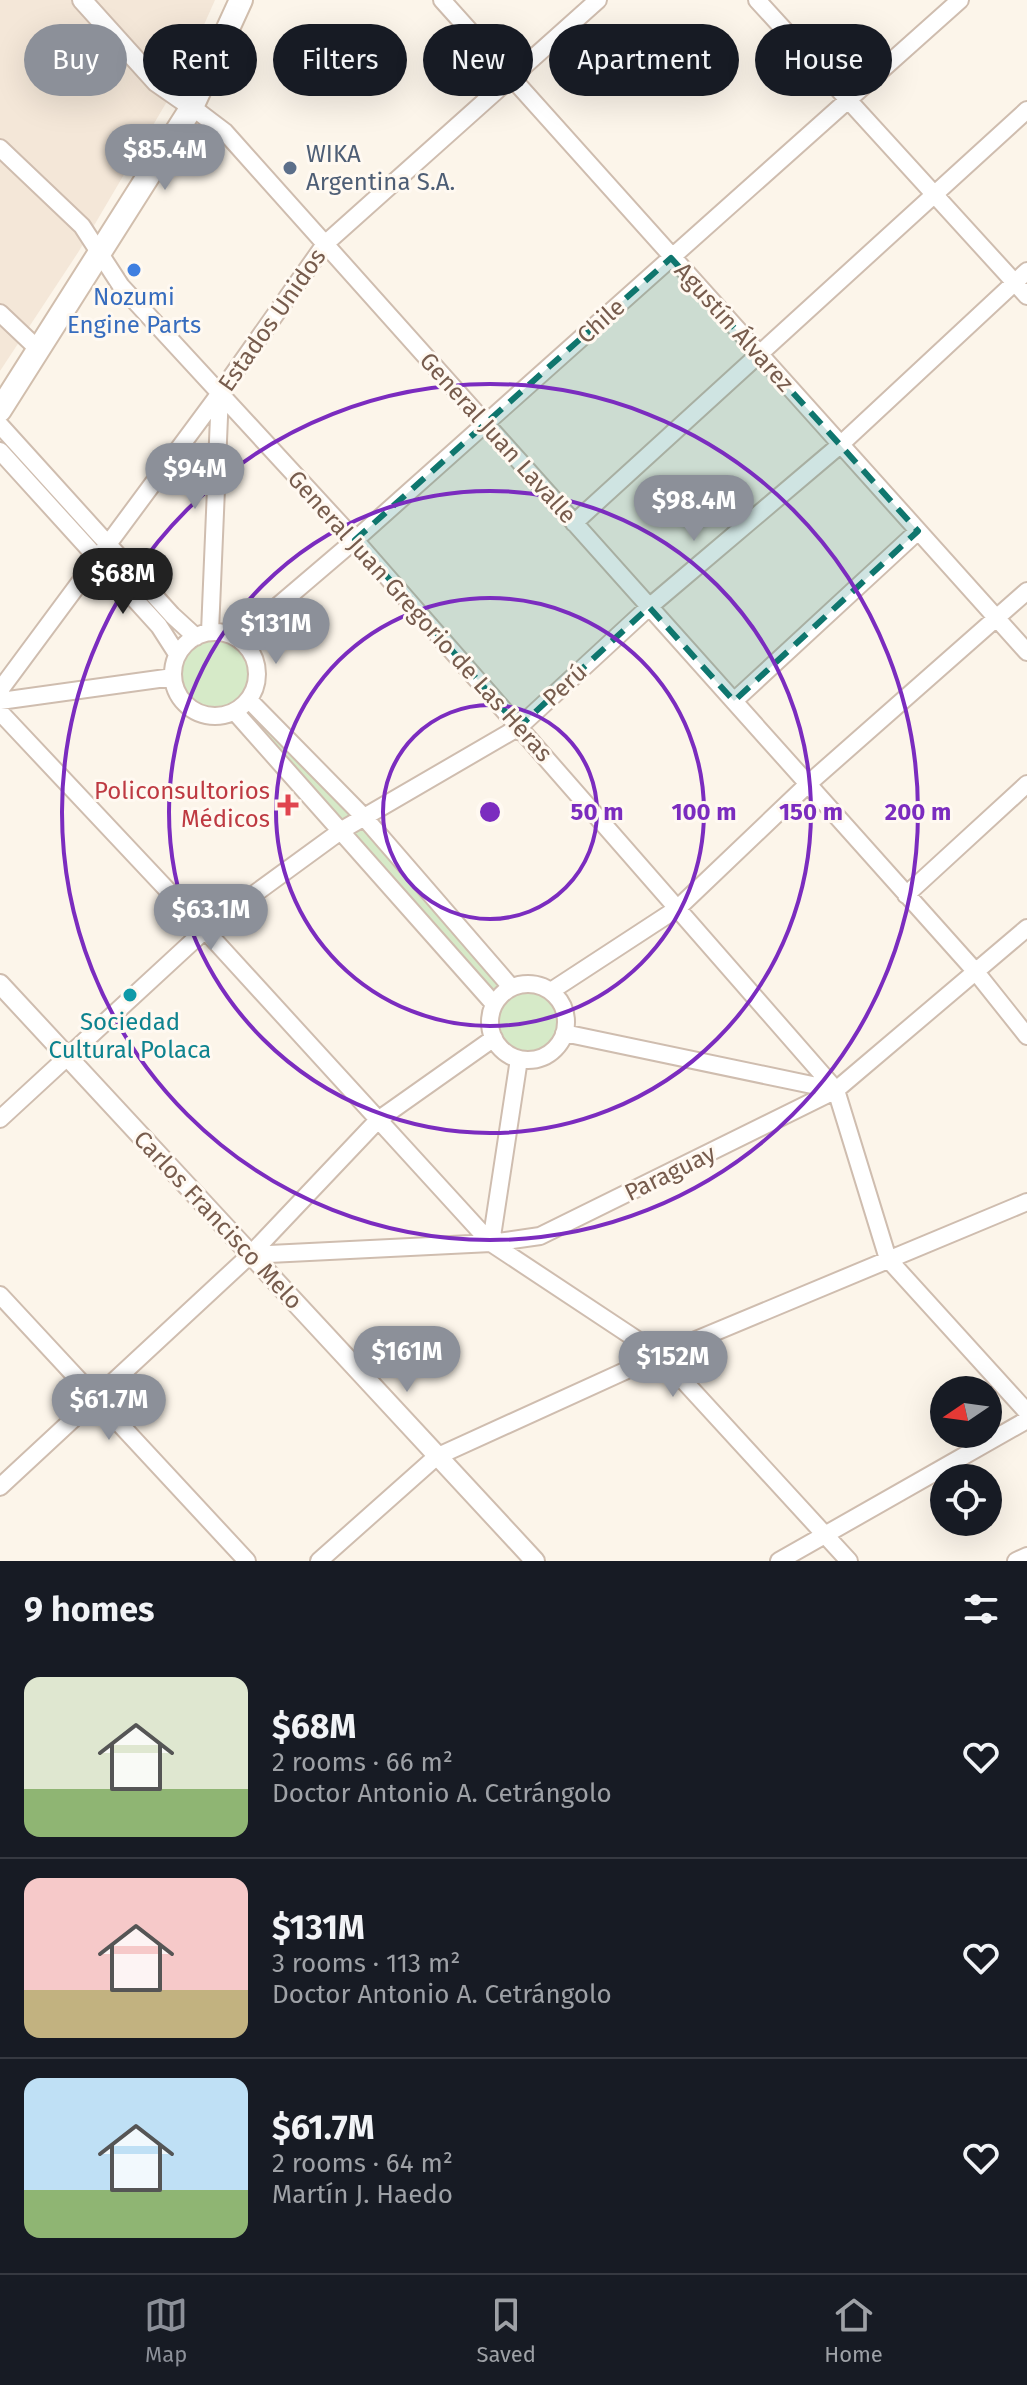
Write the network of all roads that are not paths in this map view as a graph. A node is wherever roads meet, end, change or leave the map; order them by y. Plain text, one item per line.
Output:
1 (82, 0) edge
2 (241, 0) edge
3 (442, 0) edge
4 (598, 0) edge
5 (757, 0) edge
6 (960, 0) edge
7 (464, 24) edge
8 (533, 58) edge
9 (490, 96) edge
10 (528, 96) edge
11 (847, 100) junction
12 (192, 107) junction
13 (1027, 110) edge
14 (0, 148) edge
15 (935, 194) junction
16 (325, 244) junction
17 (100, 252) junction
18 (671, 258) junction
19 (1021, 276) edge
20 (1027, 296) edge
21 (0, 313) edge
22 (38, 349) junction
23 (759, 354) junction
24 (220, 393) junction
25 (0, 410) edge
26 (486, 424) junction
27 (0, 425) edge
28 (840, 445) junction
29 (0, 451) edge
30 (574, 523) junction
31 (918, 531) junction
32 (355, 540) junction
33 (102, 551) junction
34 (1027, 591) edge
35 (649, 607) junction
36 (996, 618) junction
37 (203, 634) junction
38 (239, 639) junction
39 (1027, 652) edge
40 (177, 654) junction
41 (173, 677) junction
42 (0, 690) edge
43 (249, 700) junction
44 (0, 701) edge
45 (734, 701) junction
46 (0, 712) edge
47 (235, 712) junction
48 (519, 727) junction
49 (808, 784) junction
50 (1027, 784) edge
51 (363, 816) junction
52 (342, 830) junction
53 (906, 895) junction
54 (678, 908) junction
55 (1027, 928) edge
56 (205, 930) junction
57 (976, 972) junction
58 (0, 984) edge
59 (511, 987) junction
60 (551, 991) junction
61 (494, 1004) junction
62 (564, 1033) junction
63 (1027, 1036) edge
64 (494, 1038) junction
65 (67, 1057) junction
66 (519, 1059) junction
67 (836, 1090) junction
68 (0, 1119) edge
69 (378, 1120) junction
70 (1027, 1202) edge
71 (491, 1243) junction
72 (250, 1255) junction
73 (888, 1259) junction
74 (0, 1295) edge
75 (660, 1355) junction
76 (96, 1398) junction
77 (1027, 1412) edge
78 (1027, 1420) edge
79 (436, 1457) junction
80 (0, 1487) edge
81 (827, 1536) junction
82 (1027, 1556) edge
83 (247, 1561) edge
84 (319, 1561) edge
85 (535, 1561) edge
86 (779, 1561) edge
87 (849, 1561) edge
88 (1016, 1561) edge

1 - 12 street, General Juan Lavalle
2 - 12 main road
3 - 7 street, Agustín Álvarez
4 - 8 street, Estados Unidos
5 - 11 street
6 - 11 street, Chile
9 - 16 street, Estados Unidos
10 - 18 street, Agustín Álvarez
11 - 15 street
11 - 18 street, Chile
12 - 16 street, General Juan Lavalle
12 - 17 main road
13 - 15 street
14 - 17 street, General Juan Gregorio de Las Heras
15 - 19 street
15 - 23 street
16 - 24 street, Estados Unidos
16 - 26 street, General Juan Lavalle
17 - 22 main road
17 - 24 street, General Juan Gregorio de Las Heras
18 - 23 street, Agustín Álvarez
18 - 26 street, Chile
19 - 20 street
19 - 28 street, Perú
21 - 22 street
22 - 25 main road
23 - 28 street, Agustín Álvarez
23 - 30 street
24 - 32 street, General Juan Gregorio de Las Heras
24 - 33 street, Estados Unidos
24 - 37 street
26 - 30 street, General Juan Lavalle
26 - 32 street, Chile
27 - 33 street
28 - 31 street, Agustín Álvarez
28 - 35 street, Perú
29 - 33 street
30 - 35 street, General Juan Lavalle
31 - 36 street, Agustín Álvarez
31 - 45 street
32 - 38 street, Chile
32 - 48 street, General Juan Gregorio de Las Heras
33 - 37 street
33 - 40 street
33 - 42 street, Estados Unidos
34 - 36 street
35 - 45 street, General Juan Lavalle
35 - 48 street, Perú
36 - 39 street, Agustín Álvarez
36 - 49 street
37 - 38 street
37 - 40 street
38 - 43 street
40 - 41 street
41 - 44 street
41 - 47 street
43 - 47 street
43 - 51 street
45 - 49 street, General Juan Lavalle
46 - 56 street
47 - 52 street
48 - 51 street, Perú
48 - 54 street, General Juan Gregorio de Las Heras
49 - 53 street, General Juan Lavalle
49 - 54 street
50 - 53 street
51 - 52 street, Perú
51 - 59 street
52 - 56 street, Perú
52 - 61 street
53 - 57 street, General Juan Lavalle
54 - 60 street
54 - 67 street, General Juan Gregorio de Las Heras
55 - 57 street, Paraguay
56 - 65 street, Perú
56 - 69 street
57 - 63 street, General Juan Lavalle
57 - 67 street, Paraguay
58 - 65 street, Carlos Francisco Melo
59 - 60 street
59 - 61 street
60 - 62 street
61 - 64 street
62 - 66 street
62 - 67 street
64 - 66 street
64 - 69 street
65 - 68 street, Perú
65 - 72 street, Carlos Francisco Melo
66 - 71 street
67 - 71 street, Paraguay
67 - 73 street, General Juan Gregorio de Las Heras
69 - 71 street
69 - 72 street
70 - 73 street
71 - 72 street, Paraguay
71 - 75 street
72 - 76 street
72 - 79 street, Carlos Francisco Melo
73 - 75 street
73 - 77 street, General Juan Gregorio de Las Heras
74 - 76 street
75 - 79 street
75 - 81 street
76 - 80 street
76 - 83 street
78 - 81 street
79 - 84 street
79 - 85 street, Carlos Francisco Melo
81 - 86 street
81 - 87 street
82 - 88 street

